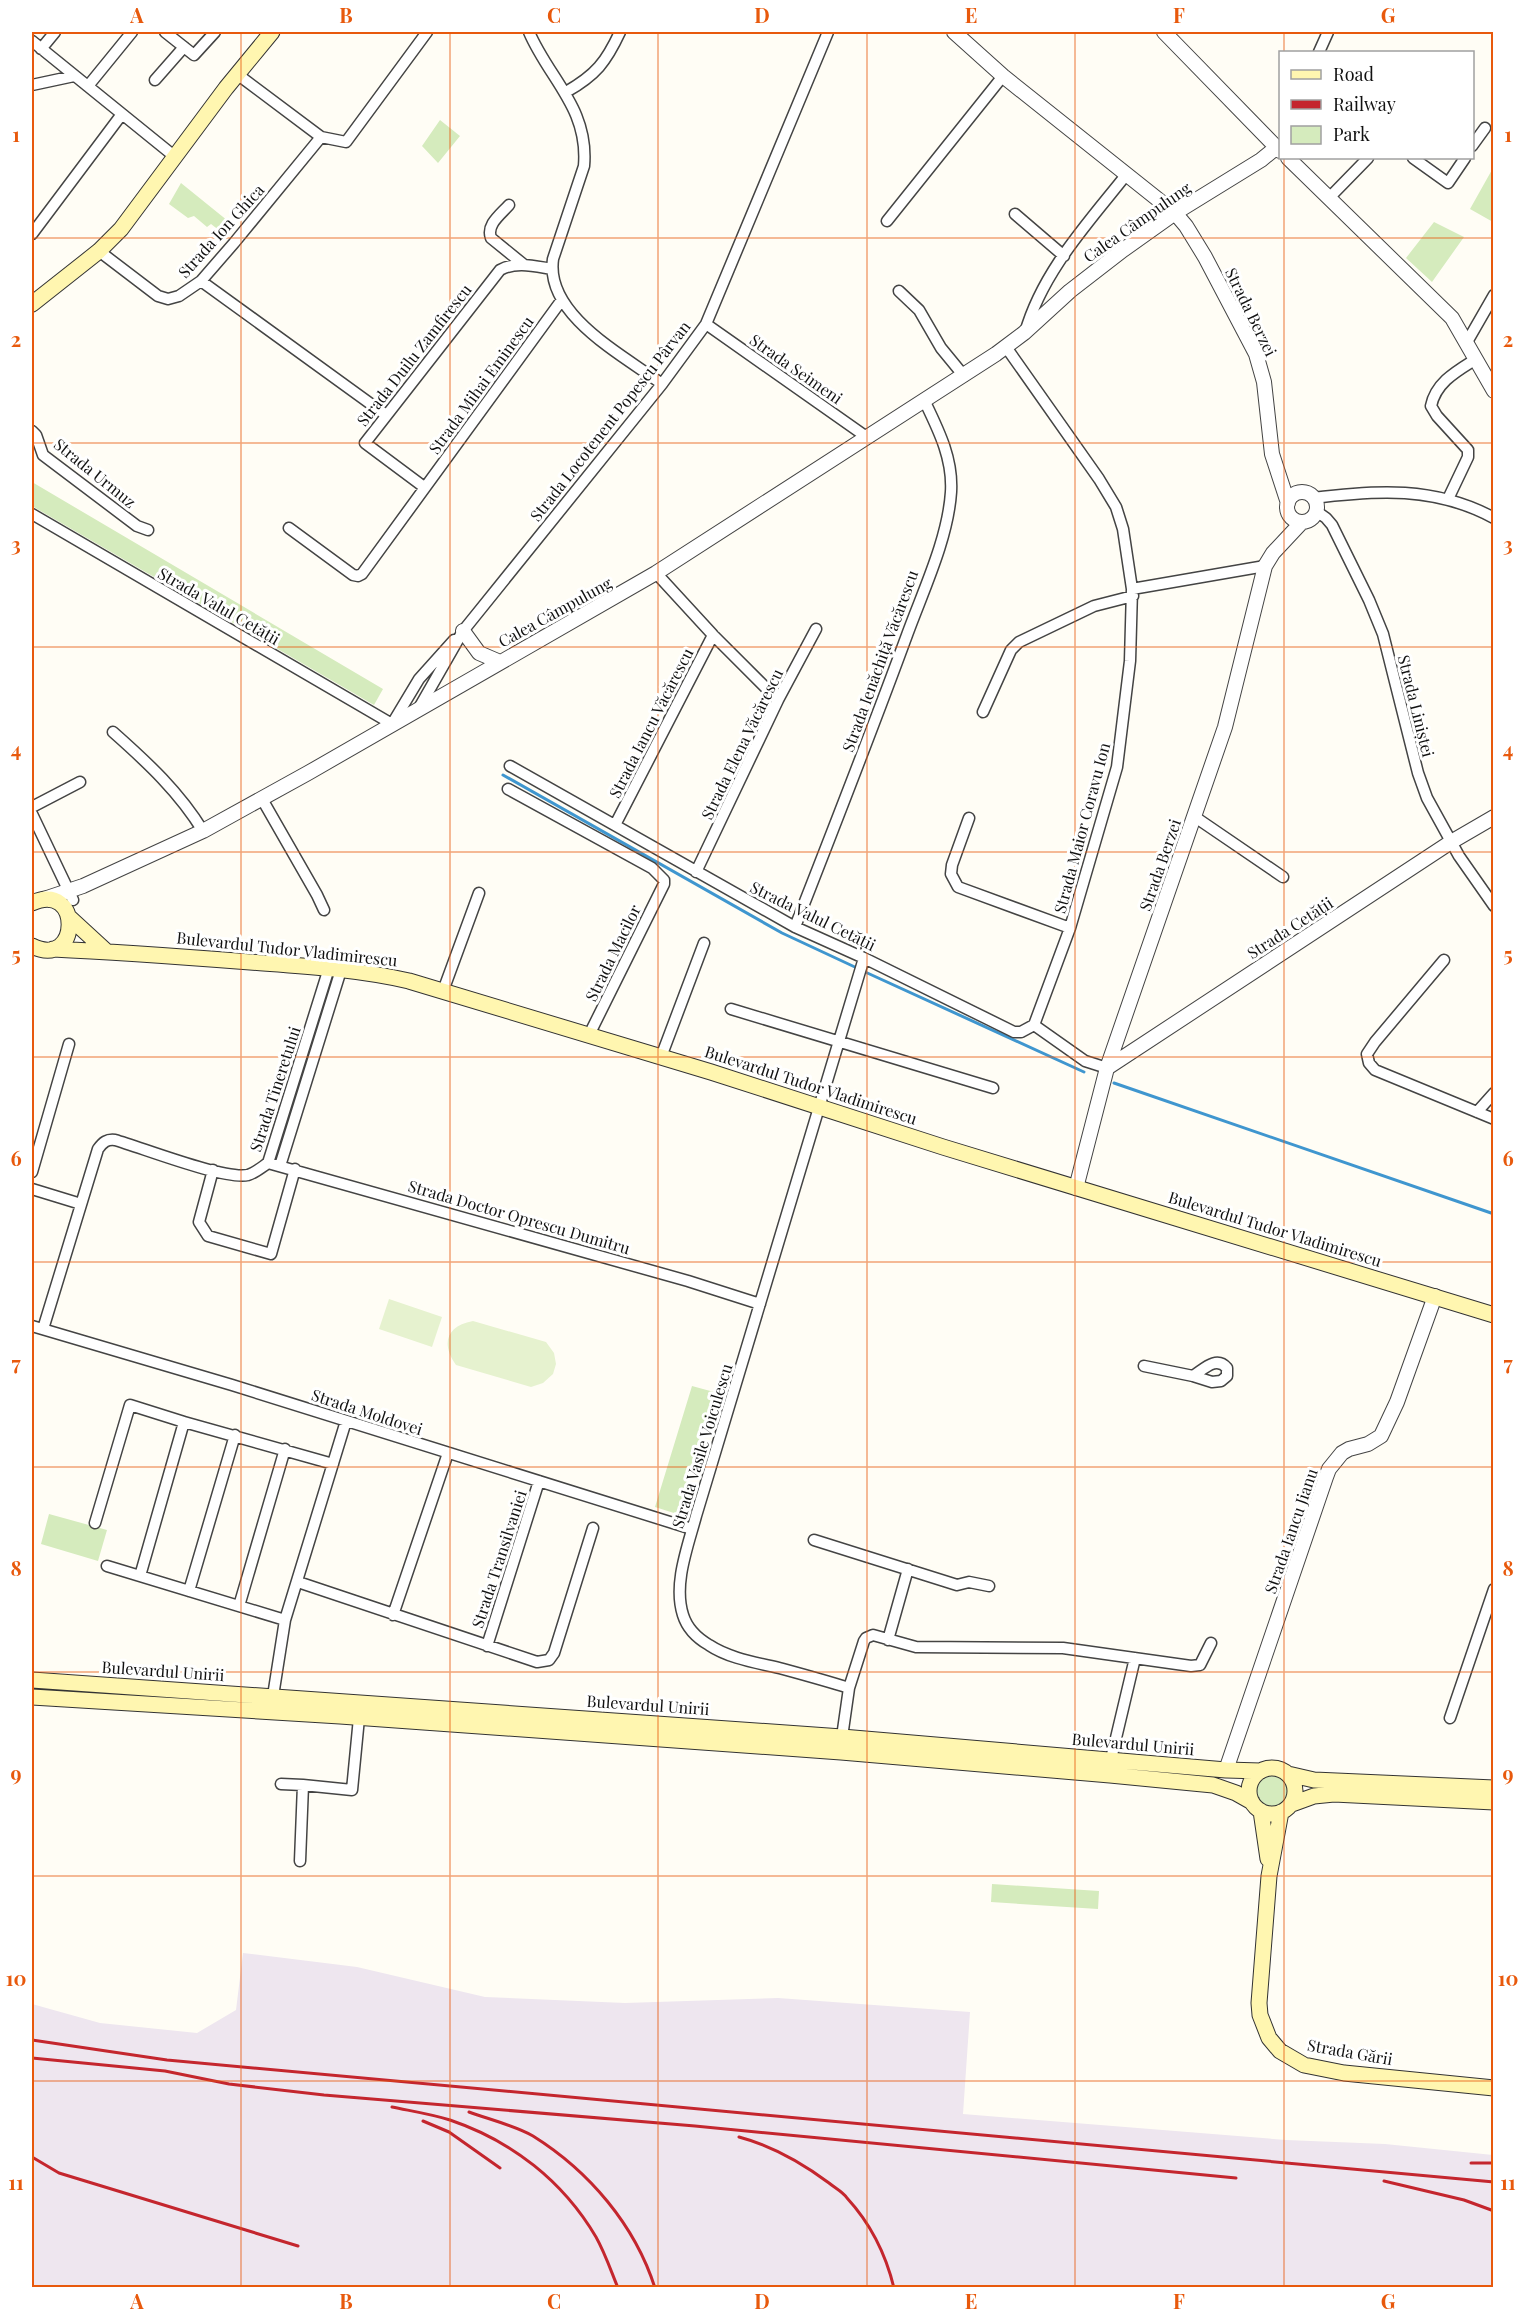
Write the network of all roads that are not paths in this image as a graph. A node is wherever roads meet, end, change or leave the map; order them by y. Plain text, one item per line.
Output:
1 (55, 32) edge
2 (132, 32) edge
3 (165, 32) edge
4 (215, 32) edge
5 (272, 32) edge
6 (427, 32) edge
7 (529, 32) edge
8 (620, 32) edge
9 (828, 32) edge
10 (954, 32) edge
11 (1164, 32) edge
12 (1328, 32) edge
13 (32, 41) edge
14 (184, 47) junction
15 (41, 49) junction
16 (1319, 51) edge
17 (237, 74) junction
18 (74, 76) junction
19 (1003, 76) junction
20 (155, 80) dead end
21 (32, 85) edge
22 (88, 86) junction
23 (566, 92) junction
24 (122, 114) junction
25 (1485, 128) dead end
26 (321, 137) junction
27 (1474, 144) edge
28 (1279, 145) edge
29 (174, 156) junction
30 (1289, 159) edge
31 (1367, 159) edge
32 (1414, 159) edge
33 (1464, 159) edge
34 (1126, 174) junction
35 (1329, 198) junction
36 (509, 205) dead end
37 (1175, 213) junction
38 (1015, 214) dead end
39 (887, 221) dead end
40 (32, 234) edge
41 (99, 251) junction
42 (1064, 255) junction
43 (523, 264) junction
44 (552, 269) junction
45 (201, 281) junction
46 (899, 291) dead end
47 (1494, 295) edge
48 (561, 301) junction
49 (32, 304) edge
50 (706, 324) junction
51 (1024, 333) junction
52 (1467, 342) junction
53 (1006, 347) junction
54 (1476, 359) junction
55 (964, 376) junction
56 (662, 384) junction
57 (1494, 391) edge
58 (925, 402) junction
59 (386, 415) junction
60 (32, 431) edge
61 (868, 438) junction
62 (1279, 471) junction
63 (424, 487) junction
64 (1448, 499) junction
65 (1312, 503) junction
66 (1289, 509) junction
67 (32, 514) edge
68 (1494, 518) edge
69 (1302, 522) junction
70 (289, 528) dead end
71 (148, 530) dead end
72 (1273, 553) junction
73 (1265, 566) junction
74 (656, 573) junction
75 (1132, 592) junction
76 (816, 629) dead end
77 (463, 631) junction
78 (712, 635) junction
79 (500, 662) junction
80 (778, 700) junction
81 (419, 708) junction
82 (983, 712) dead end
83 (392, 724) junction
84 (113, 732) dead end
85 (510, 766) dead end
86 (80, 782) dead end
87 (508, 789) dead end
88 (262, 799) junction
89 (32, 807) edge
90 (32, 814) edge
91 (1195, 817) junction
92 (1494, 817) edge
93 (969, 818) dead end
94 (615, 825) junction
95 (203, 831) junction
96 (1451, 842) junction
97 (696, 872) junction
98 (1283, 877) dead end
99 (479, 893) dead end
100 (36, 902) edge
101 (69, 905) junction
102 (1494, 906) edge
103 (324, 910) dead end
104 (795, 927) junction
105 (1070, 928) junction
106 (704, 943) dead end
107 (32, 946) edge
108 (53, 948) junction
109 (106, 951) junction
110 (864, 958) junction
111 (1444, 960) dead end
112 (335, 969) junction
113 (443, 990) junction
114 (730, 1009) dead end
115 (1034, 1025) junction
116 (589, 1035) junction
117 (839, 1041) junction
118 (69, 1044) dead end
119 (661, 1057) junction
120 (1107, 1068) junction
121 (993, 1088) dead end
122 (1494, 1093) edge
123 (819, 1107) junction
124 (1477, 1112) junction
125 (1494, 1119) edge
126 (268, 1163) junction
127 (280, 1166) junction
128 (295, 1169) junction
129 (213, 1170) junction
130 (32, 1172) edge
131 (1076, 1188) junction
132 (32, 1189) edge
133 (81, 1204) junction
134 (1435, 1296) junction
135 (760, 1304) junction
136 (1494, 1315) edge
137 (32, 1326) edge
138 (43, 1329) junction
139 (1144, 1366) dead end
140 (1193, 1376) dead end
141 (346, 1421) junction
142 (184, 1422) junction
143 (235, 1435) junction
144 (285, 1449) junction
145 (448, 1453) junction
146 (333, 1464) junction
147 (539, 1481) junction
148 (95, 1523) dead end
149 (593, 1528) dead end
150 (692, 1529) junction
151 (814, 1540) dead end
152 (107, 1566) dead end
153 (908, 1569) junction
154 (140, 1576) junction
155 (298, 1582) junction
156 (989, 1586) dead end
157 (1494, 1589) edge
158 (189, 1591) junction
159 (239, 1606) junction
160 (393, 1615) junction
161 (285, 1620) junction
162 (888, 1640) junction
163 (1211, 1643) dead end
164 (487, 1646) junction
165 (1135, 1658) junction
166 (32, 1680) edge
167 (83, 1684) junction
168 (849, 1688) junction
169 (273, 1696) junction
170 (32, 1697) edge
171 (83, 1702) junction
172 (361, 1702) junction
173 (272, 1713) junction
174 (359, 1718) junction
175 (1450, 1718) dead end
176 (842, 1745) junction
177 (993, 1750) junction
178 (991, 1766) junction
179 (1111, 1767) junction
180 (1226, 1770) junction
181 (1261, 1771) junction
182 (1288, 1774) junction
183 (281, 1784) dead end
184 (303, 1785) junction
185 (1494, 1788) edge
186 (1494, 1802) edge
187 (1257, 1806) junction
188 (1286, 1808) junction
189 (300, 1861) dead end
190 (1269, 1872) junction
191 (1494, 2088) edge

1 - 15 street
2 - 22 street
3 - 14 street
4 - 14 street
5 - 17 main road
6 - 26 street
7 - 23 street
8 - 23 street
9 - 50 street, Strada Locotenent Popescu Pârvan
10 - 19 street, Strada Berzei
11 - 28 street
12 - 16 street
13 - 15 street
14 - 20 street
15 - 18 street
17 - 26 street
17 - 29 main road
18 - 21 street
18 - 22 street
19 - 34 street, Strada Berzei
19 - 39 street
22 - 24 street
23 - 44 street
24 - 29 street
24 - 40 street
25 - 27 street
26 - 45 street, Strada Ion Ghica
28 - 37 street, Calea Câmpulung
29 - 41 main road
30 - 35 street
31 - 35 street
32 - 33 street
34 - 37 street, Strada Berzei
34 - 42 street, Calea Câmpulung
35 - 52 street
36 - 43 street
37 - 51 street, Calea Câmpulung
37 - 62 street, Strada Berzei
38 - 42 street
41 - 45 street, Strada Ion Ghica
41 - 49 main road
42 - 51 street, Calea Câmpulung
43 - 44 street
43 - 59 street, Strada Duilu Zamfirescu
44 - 48 street
45 - 59 street
46 - 55 street
47 - 52 street
48 - 56 street
48 - 63 street, Strada Mihai Eminescu
50 - 56 street, Strada Locotenent Popescu Pârvan
50 - 61 street, Strada Seimeni
51 - 53 street, Calea Câmpulung
52 - 54 street
53 - 55 street, Calea Câmpulung
53 - 75 street, Strada Maior Coravu Ion
54 - 57 street
54 - 64 street
55 - 58 street, Calea Câmpulung
56 - 77 street, Strada Locotenent Popescu Pârvan
58 - 61 street, Calea Câmpulung
58 - 104 street, Strada Ienăchiță Văcărescu
59 - 63 street, Strada Duilu Zamfirescu
60 - 71 street, Strada Urmuz
61 - 74 street, Calea Câmpulung
62 - 65 street
62 - 66 street, Strada Berzei
63 - 70 street, Strada Mihai Eminescu
64 - 65 street
64 - 68 street
65 - 66 street
65 - 69 street
65 - 96 street, Strada Liniștei
66 - 69 street
66 - 72 street, Strada Berzei
67 - 83 street, Strada Valul Cetății
69 - 72 street, Strada Berzei
72 - 73 street, Strada Berzei
73 - 75 street
73 - 91 street, Strada Berzei
74 - 78 street
74 - 79 street, Calea Câmpulung
75 - 82 street
75 - 105 street, Strada Maior Coravu Ion
76 - 80 street, Strada Elena Văcărescu
77 - 79 street
77 - 81 street, Strada Locotenent Popescu Pârvan
77 - 83 street
78 - 80 street
78 - 94 street, Strada Iancu Văcărescu
79 - 81 street, Calea Câmpulung
80 - 97 street, Strada Elena Văcărescu
81 - 83 street, Calea Câmpulung
83 - 88 street, Calea Câmpulung
84 - 95 street
85 - 94 street, Strada Valul Cetății
86 - 89 street
87 - 116 street, Strada Macilor
88 - 95 street, Calea Câmpulung
88 - 103 street
90 - 101 street
91 - 98 street
91 - 120 street, Strada Berzei
92 - 96 street, Strada Cetății
93 - 105 street
94 - 97 street, Strada Valul Cetății
95 - 101 street, Calea Câmpulung
96 - 102 street, Strada Liniștei
96 - 120 street, Strada Cetății
97 - 104 street, Strada Valul Cetății
99 - 113 street
100 - 101 main road
101 - 108 main road
101 - 109 main road
104 - 110 street, Strada Valul Cetății
105 - 115 street, Strada Maior Coravu Ion
106 - 119 street
107 - 108 main road, Bulevardul Tudor Vladimirescu
108 - 109 main road, Bulevardul Tudor Vladimirescu
109 - 112 main road, Bulevardul Tudor Vladimirescu
110 - 115 street, Strada Valul Cetății
110 - 117 street, Strada Vasile Voiculescu
111 - 124 street
112 - 113 main road, Bulevardul Tudor Vladimirescu
112 - 126 street, Strada Tineretului
112 - 127 street, Strada Tineretului
113 - 116 main road, Bulevardul Tudor Vladimirescu
114 - 117 street
115 - 120 street
116 - 119 main road, Bulevardul Tudor Vladimirescu
117 - 121 street
117 - 123 street, Strada Vasile Voiculescu
118 - 130 street
119 - 123 main road, Bulevardul Tudor Vladimirescu
120 - 131 street, Strada Berzei
122 - 124 street
123 - 131 main road, Bulevardul Tudor Vladimirescu
123 - 135 street, Strada Vasile Voiculescu
124 - 125 street
126 - 127 street, Strada Doctor Oprescu Dumitru
126 - 129 street, Strada Tineretului
127 - 128 street, Strada Doctor Oprescu Dumitru
128 - 129 street
128 - 135 street, Strada Doctor Oprescu Dumitru
129 - 133 street, Strada Tineretului
131 - 134 main road, Bulevardul Tudor Vladimirescu
132 - 133 street
133 - 138 street, Strada Tineretului
134 - 136 main road, Bulevardul Tudor Vladimirescu
134 - 180 street, Strada Iancu Jianu
135 - 150 street, Strada Vasile Voiculescu
137 - 138 street, Strada Moldovei
138 - 141 street, Strada Moldovei
139 - 140 street
141 - 145 street, Strada Moldovei
141 - 146 street
142 - 143 street
142 - 148 street
142 - 154 street
143 - 144 street
143 - 158 street
144 - 146 street
144 - 159 street
145 - 147 street, Strada Moldovei
145 - 160 street
146 - 155 street
147 - 150 street, Strada Moldovei
147 - 164 street, Strada Transilvaniei
149 - 164 street, Strada Transilvaniei
150 - 168 street, Strada Vasile Voiculescu
151 - 153 street
152 - 154 street
153 - 156 street
153 - 162 street
154 - 158 street
155 - 160 street, Strada Transilvaniei
155 - 161 street
157 - 175 street
158 - 159 street
159 - 161 street
160 - 164 street, Strada Transilvaniei
161 - 169 street
162 - 165 street
162 - 168 street
163 - 165 street
165 - 179 street
166 - 167 main road, Bulevardul Unirii
167 - 169 main road, Bulevardul Unirii
167 - 171 main road
168 - 176 street
169 - 172 main road, Bulevardul Unirii
169 - 173 main road
170 - 171 main road, Bulevardul Unirii
171 - 173 main road, Bulevardul Unirii
172 - 174 main road
172 - 176 main road, Bulevardul Unirii
173 - 174 main road, Bulevardul Unirii
174 - 176 main road, Bulevardul Unirii
174 - 184 street
176 - 177 main road, Bulevardul Unirii
176 - 178 main road, Bulevardul Unirii
177 - 178 main road
177 - 179 main road, Bulevardul Unirii
178 - 179 main road, Bulevardul Unirii
179 - 180 main road, Bulevardul Unirii
179 - 187 main road, Bulevardul Unirii
180 - 181 main road, Bulevardul Unirii
181 - 182 main road
181 - 187 main road
182 - 185 main road
182 - 188 main road
183 - 184 street
184 - 189 street
186 - 188 main road
187 - 188 main road
187 - 190 main road, Strada Gării
188 - 190 main road, Strada Gării
190 - 191 main road, Strada Gării

